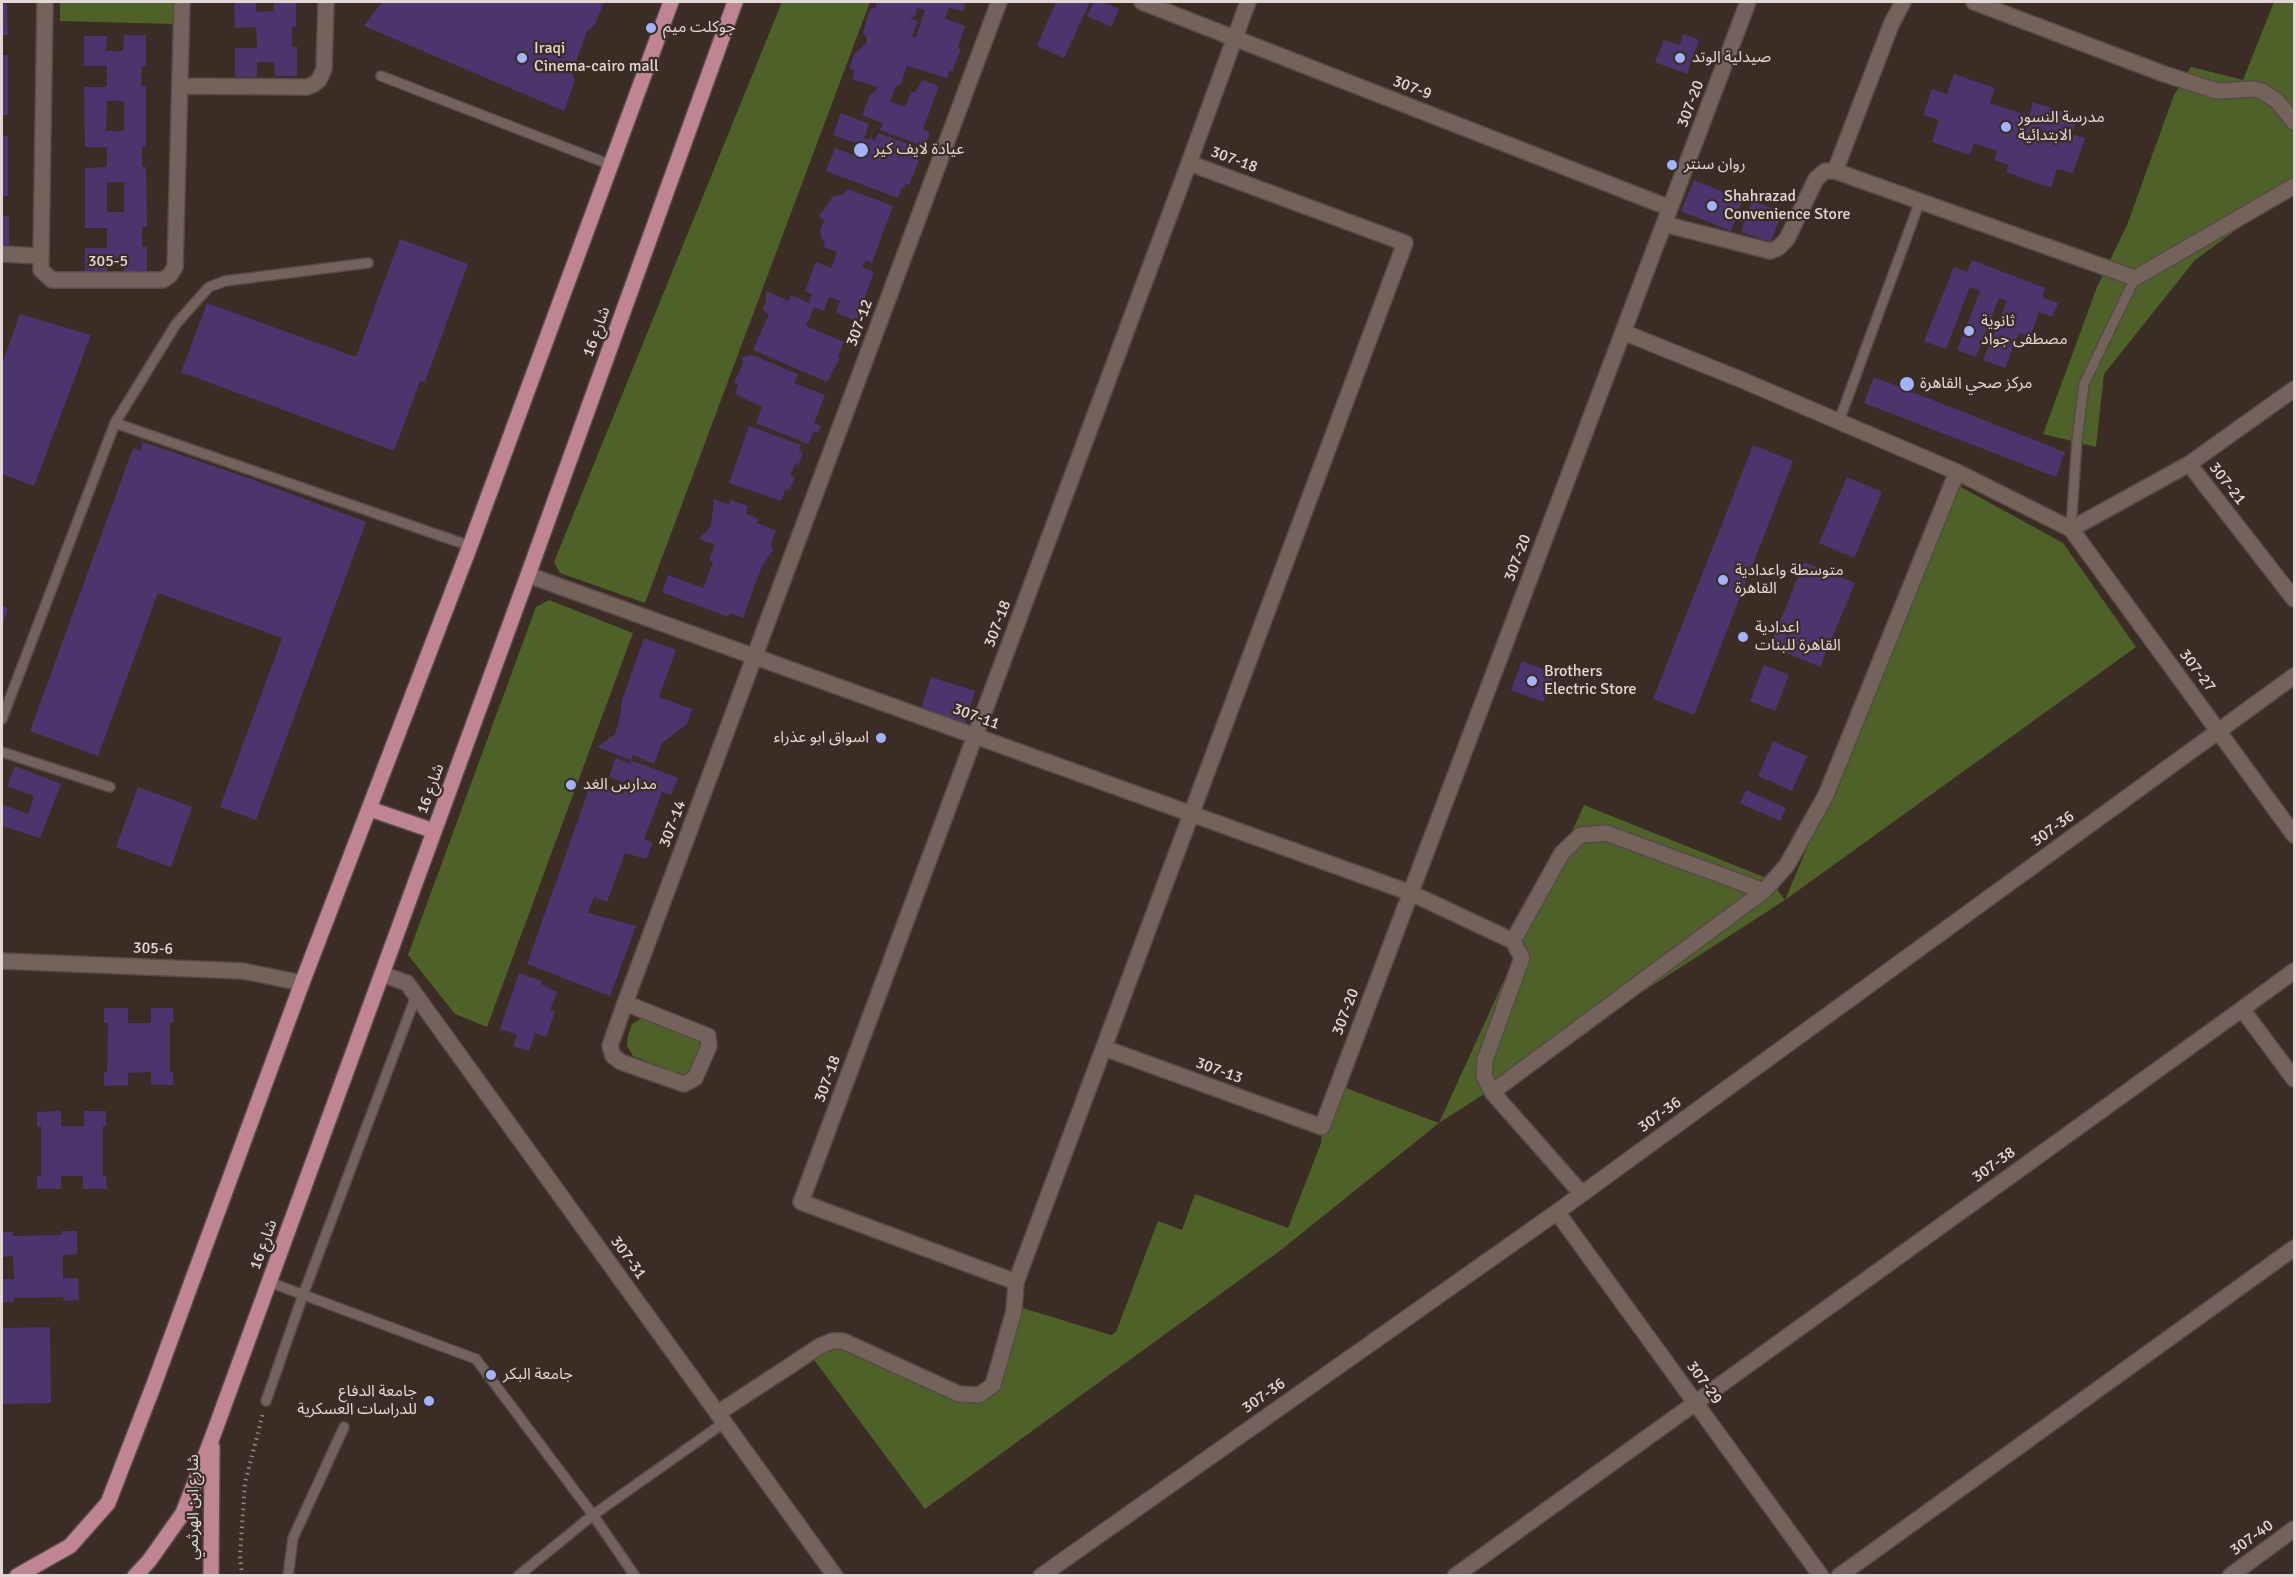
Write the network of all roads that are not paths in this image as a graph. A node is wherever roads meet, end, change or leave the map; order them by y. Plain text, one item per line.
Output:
1 (45, 2) edge
2 (182, 2) edge
3 (326, 2) edge
4 (671, 2) edge
5 (735, 2) edge
6 (999, 2) edge
7 (1142, 2) edge
8 (1248, 2) edge
9 (1748, 2) edge
10 (1903, 2) edge
11 (1974, 2) edge
12 (1235, 38) junction
13 (381, 76) dead end
14 (180, 86) junction
15 (2295, 122) edge
16 (1190, 163) junction
17 (611, 165) junction
18 (1835, 171) junction
19 (2295, 186) edge
20 (1920, 201) junction
21 (1670, 208) junction
22 (1664, 224) junction
23 (2, 254) edge
24 (41, 256) junction
25 (368, 263) dead end
26 (2135, 278) junction
27 (1623, 332) junction
28 (2295, 389) edge
29 (1839, 421) junction
30 (115, 423) junction
31 (2189, 464) junction
32 (1957, 471) junction
33 (2071, 529) junction
34 (470, 546) junction
35 (528, 575) junction
36 (2295, 599) edge
37 (755, 657) junction
38 (2295, 676) edge
39 (2, 719) edge
40 (2218, 731) junction
41 (975, 736) junction
42 (2, 752) edge
43 (110, 787) dead end
44 (370, 809) junction
45 (1191, 814) junction
46 (434, 831) junction
47 (2295, 835) edge
48 (1764, 891) junction
49 (1411, 893) junction
50 (1514, 941) junction
51 (2, 961) edge
52 (2295, 970) edge
53 (382, 974) junction
54 (302, 983) junction
55 (416, 996) junction
56 (625, 1003) junction
57 (2242, 1009) junction
58 (1104, 1048) junction
59 (2295, 1079) edge
60 (1492, 1092) junction
61 (1322, 1127) joint
62 (1582, 1194) junction
63 (1557, 1212) junction
64 (2295, 1248) edge
65 (269, 1282) junction
66 (1016, 1282) junction
67 (303, 1295) junction
68 (266, 1401) road end
69 (1695, 1402) junction
70 (722, 1417) junction
71 (345, 1427) dead end
72 (212, 1438) junction
73 (593, 1515) junction
74 (2295, 1529) edge
75 (17, 1575) edge
76 (135, 1575) edge
77 (211, 1575) edge
78 (288, 1575) edge
79 (518, 1575) edge
80 (635, 1575) edge
81 (835, 1575) edge
82 (1041, 1575) edge
83 (1455, 1575) edge
84 (1821, 1575) edge
85 (1839, 1575) edge
86 (2230, 1575) edge

1 - 24 street, 305-5
2 - 14 street, 305-5
3 - 14 street
4 - 17 main road
5 - 35 main road, شارع 16
6 - 37 street, 307-12
7 - 12 street, 307-9
8 - 12 street
9 - 21 street, 307-20
10 - 18 street
11 - 15 street
12 - 16 street
12 - 21 street, 307-9
13 - 17 lane
14 - 24 street, 305-5
16 - 41 street, 307-18
16 - 45 street, 307-18
17 - 34 main road
18 - 20 street
18 - 22 street
19 - 26 street
20 - 26 street
20 - 29 lane
21 - 22 street, 307-20
22 - 27 street, 307-20
23 - 24 street
25 - 30 lane
26 - 33 lane
27 - 29 street
27 - 49 street, 307-20
28 - 31 street, 307-21
29 - 32 street
30 - 34 lane
30 - 39 lane
31 - 33 street
31 - 36 street, 307-21
32 - 33 street
32 - 48 street
33 - 40 street, 307-27
34 - 44 main road
35 - 37 street, 307-11
35 - 46 main road, شارع 16
37 - 41 street, 307-11
37 - 56 street, 307-14
38 - 40 street, 307-36
40 - 47 street, 307-27
40 - 62 street, 307-36
41 - 45 street, 307-11
41 - 66 street, 307-18
42 - 43 lane
44 - 46 main road
44 - 54 main road
45 - 49 street, 307-11
45 - 58 street, 307-18
46 - 53 main road, شارع 16
48 - 50 street
48 - 60 street
49 - 50 street, 307-11
49 - 61 street, 307-20
50 - 60 street
51 - 54 street, 305-6
52 - 57 street, 307-38
53 - 55 street, 307-31
53 - 65 main road, شارع 16
54 - 75 main road
55 - 67 lane
55 - 70 street, 307-31
56 - 56 street, 307-14
57 - 59 street
57 - 69 street, 307-38
58 - 61 street, 307-13
58 - 66 street, 307-18
60 - 62 street
62 - 63 street, 307-36
63 - 69 street, 307-29
63 - 82 street, 307-36
64 - 85 street
65 - 67 lane
65 - 72 main road, شارع 16
66 - 70 street
67 - 68 lane
67 - 73 lane
69 - 83 street
69 - 84 street, 307-29
70 - 73 lane
70 - 81 street, 307-31
71 - 78 lane
72 - 76 main road, شارع 16
72 - 77 main road, شارع ابن الهرثمي
73 - 79 lane
73 - 80 lane
74 - 86 street, 307-40

